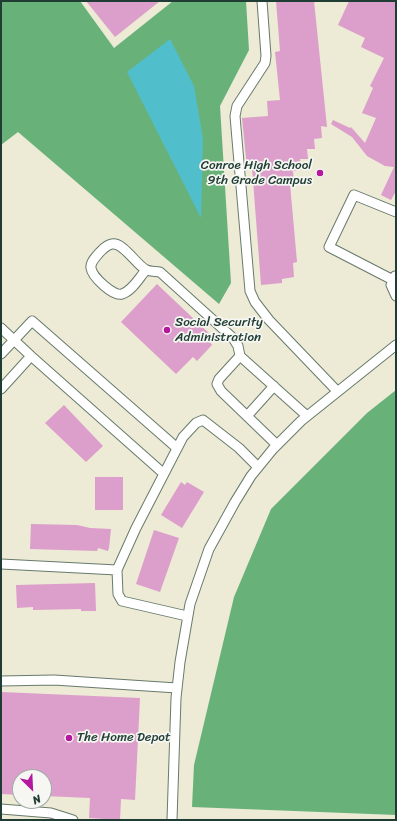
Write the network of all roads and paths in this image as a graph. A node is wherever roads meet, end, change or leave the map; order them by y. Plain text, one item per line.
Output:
1 (262, 1) edge
2 (396, 212) edge
3 (146, 270) junction
4 (395, 277) edge
5 (396, 296) edge
6 (1, 328) edge
7 (14, 340) junction
8 (396, 345) edge
9 (1, 354) edge
10 (31, 356) junction
11 (240, 356) junction
12 (274, 386) junction
13 (1, 389) edge
14 (337, 391) junction
15 (247, 416) junction
16 (307, 416) junction
17 (277, 445) junction
18 (177, 448) junction
19 (258, 467) junction
20 (163, 473) junction
21 (1, 564) edge
22 (117, 570) junction
23 (188, 616) junction
24 (1, 681) edge
25 (178, 688) junction
26 (1, 809) edge
27 (60, 818) edge
28 (73, 820) edge
29 (175, 820) edge

1 - 14 street
2 - 4 street
3 - 3 street
3 - 11 street
4 - 5 street
6 - 7 street
7 - 9 street
7 - 10 street
7 - 18 street
8 - 14 street
10 - 13 street
10 - 20 street
11 - 12 street
11 - 15 street
12 - 15 street
12 - 16 street
14 - 16 street
15 - 17 street
16 - 17 street
17 - 19 street
18 - 19 street
18 - 20 street
19 - 23 street
20 - 22 street
21 - 22 street
22 - 23 street
23 - 25 street
24 - 25 street
25 - 29 street
26 - 27 street
27 - 28 street

